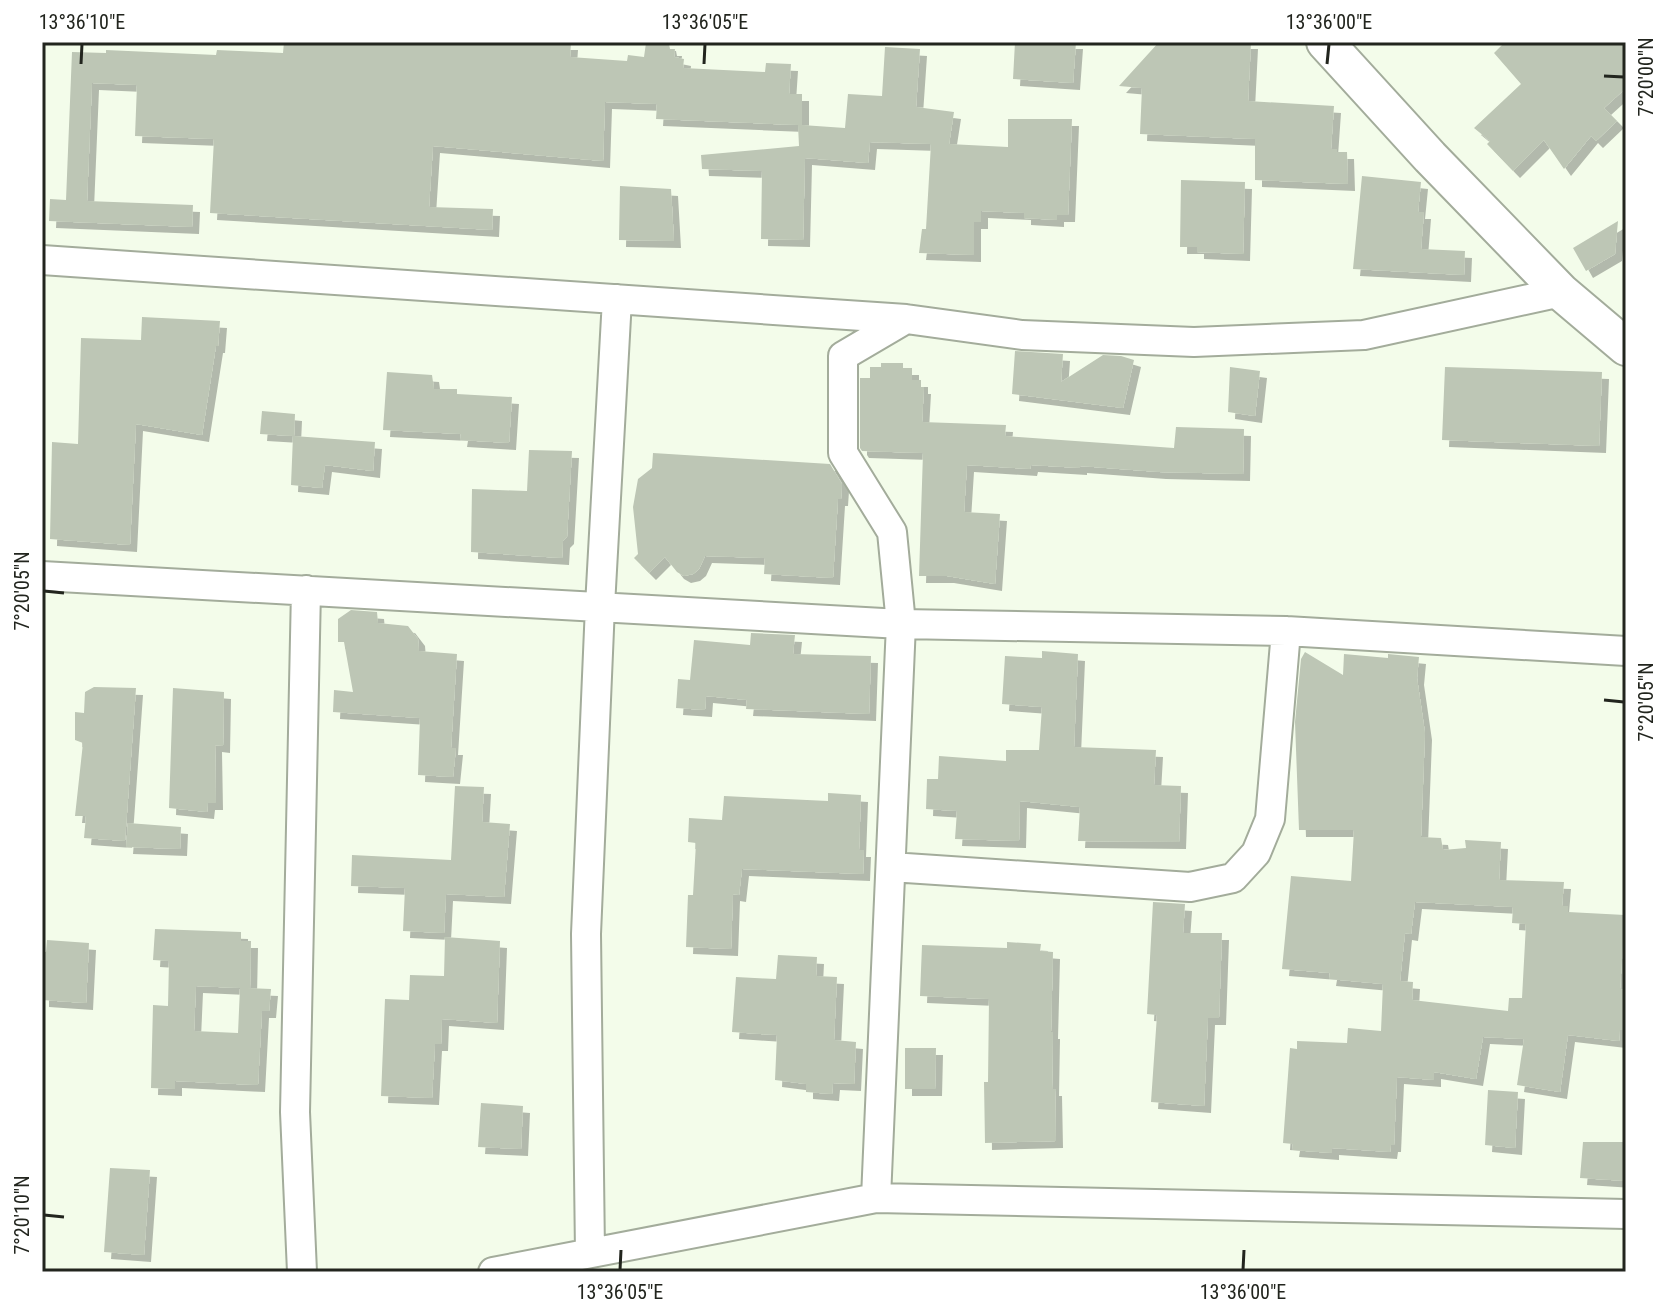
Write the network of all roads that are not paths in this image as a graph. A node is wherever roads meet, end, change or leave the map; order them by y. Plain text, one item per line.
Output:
1 (1325, 42) edge
2 (42, 260) edge
3 (1561, 292) junction
4 (617, 299) junction
5 (906, 319) junction
6 (1626, 347) edge
7 (42, 576) edge
8 (306, 590) junction
9 (600, 606) junction
10 (901, 624) junction
11 (1286, 631) junction
12 (1626, 651) edge
13 (891, 867) junction
14 (876, 1198) junction
15 (1626, 1214) edge
16 (590, 1253) junction
17 (302, 1272) edge
18 (493, 1272) edge

1 - 3 street
2 - 4 street
3 - 5 street
3 - 6 street
4 - 5 street
4 - 9 street
5 - 10 street
7 - 8 street
8 - 9 street
8 - 17 street
9 - 10 street
9 - 16 street
10 - 11 street
10 - 13 street
11 - 12 street
11 - 13 street
13 - 14 street
14 - 15 street
14 - 16 street
16 - 18 street

